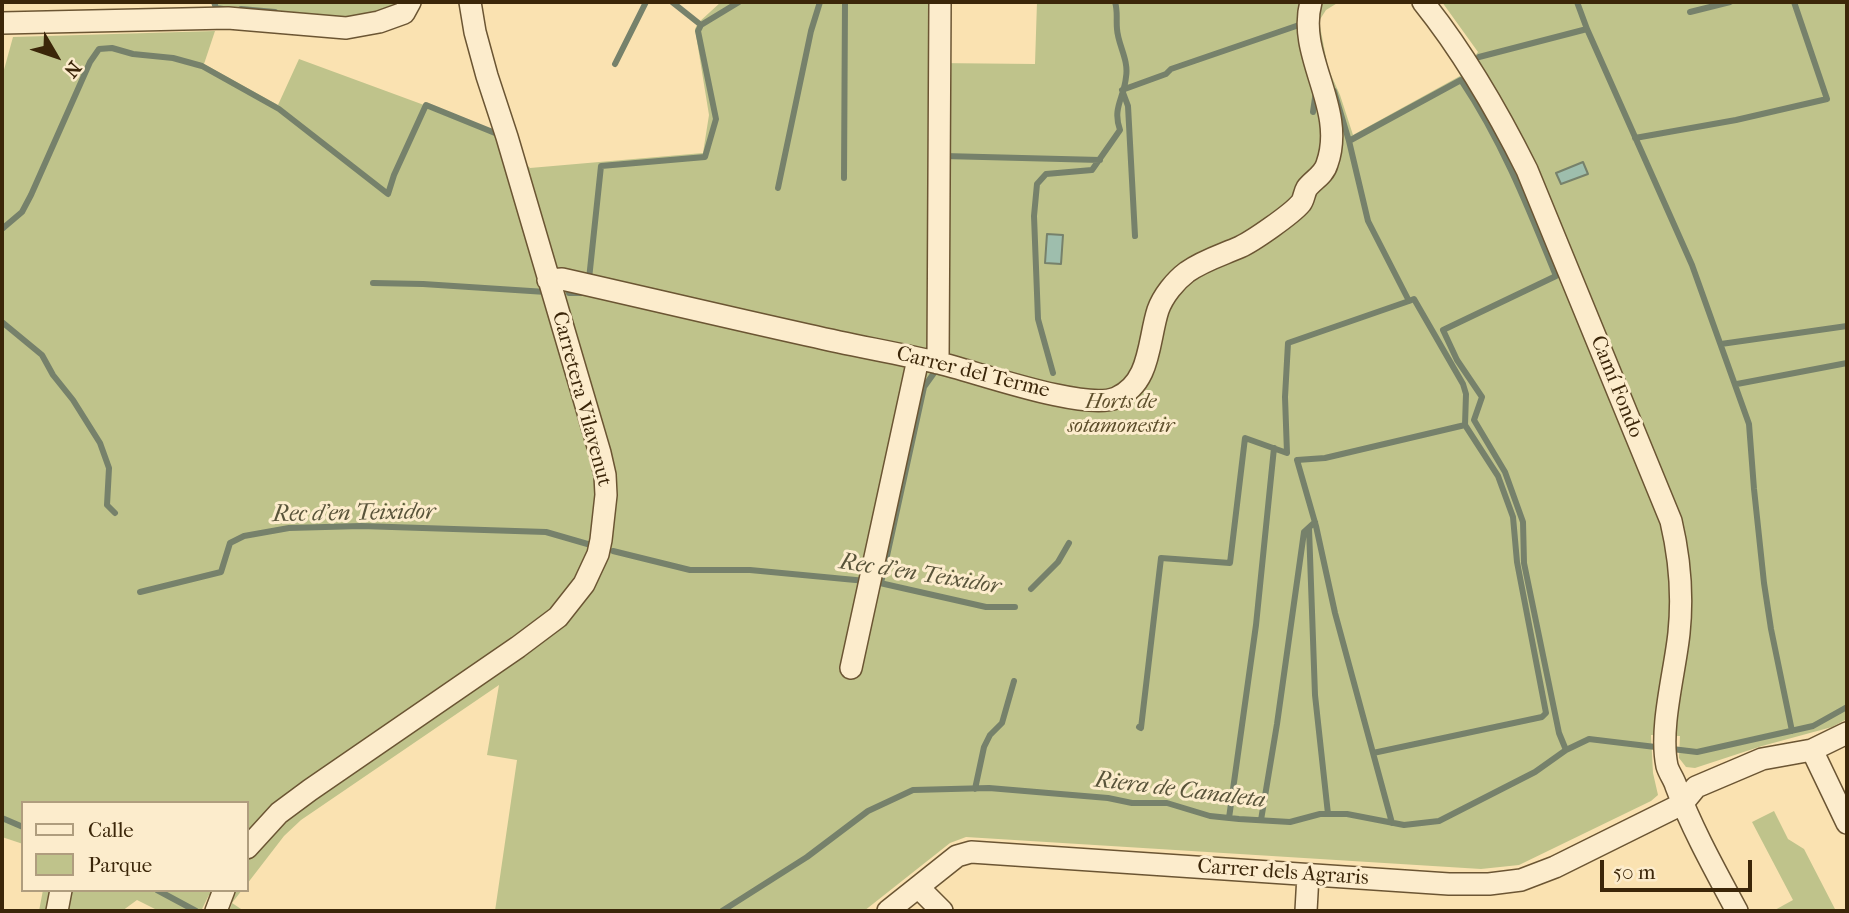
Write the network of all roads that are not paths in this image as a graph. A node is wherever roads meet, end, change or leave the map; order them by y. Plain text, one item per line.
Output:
1 (410, 2) edge
2 (470, 2) edge
3 (940, 2) edge
4 (1311, 2) edge
5 (1423, 2) edge
6 (2, 23) edge
7 (548, 280) junction
8 (928, 361) junction
9 (851, 668) dead end
10 (1847, 733) edge
11 (1812, 750) junction
12 (1682, 804) junction
13 (1847, 823) edge
14 (248, 847) edge
15 (1308, 875) junction
16 (919, 888) junction
17 (61, 892) edge
18 (57, 911) edge
19 (888, 911) edge
20 (942, 911) edge
21 (1306, 911) edge
22 (1737, 911) edge

1 - 6 street
2 - 7 street, Carretera Vilavenut
3 - 8 street
4 - 8 street, Carrer del Terme
5 - 12 street, Camí Fondo
7 - 8 street, Carrer del Terme
7 - 14 street, Carretera Vilavenut
8 - 9 street
10 - 11 street, Carrer dels Agraris
11 - 12 street, Carrer dels Agraris
11 - 13 street
12 - 15 street, Carrer dels Agraris
12 - 22 street, Camí Fondo
15 - 16 street, Carrer dels Agraris
15 - 21 street
16 - 19 street, Carrer dels Agraris
16 - 20 street
17 - 18 street

